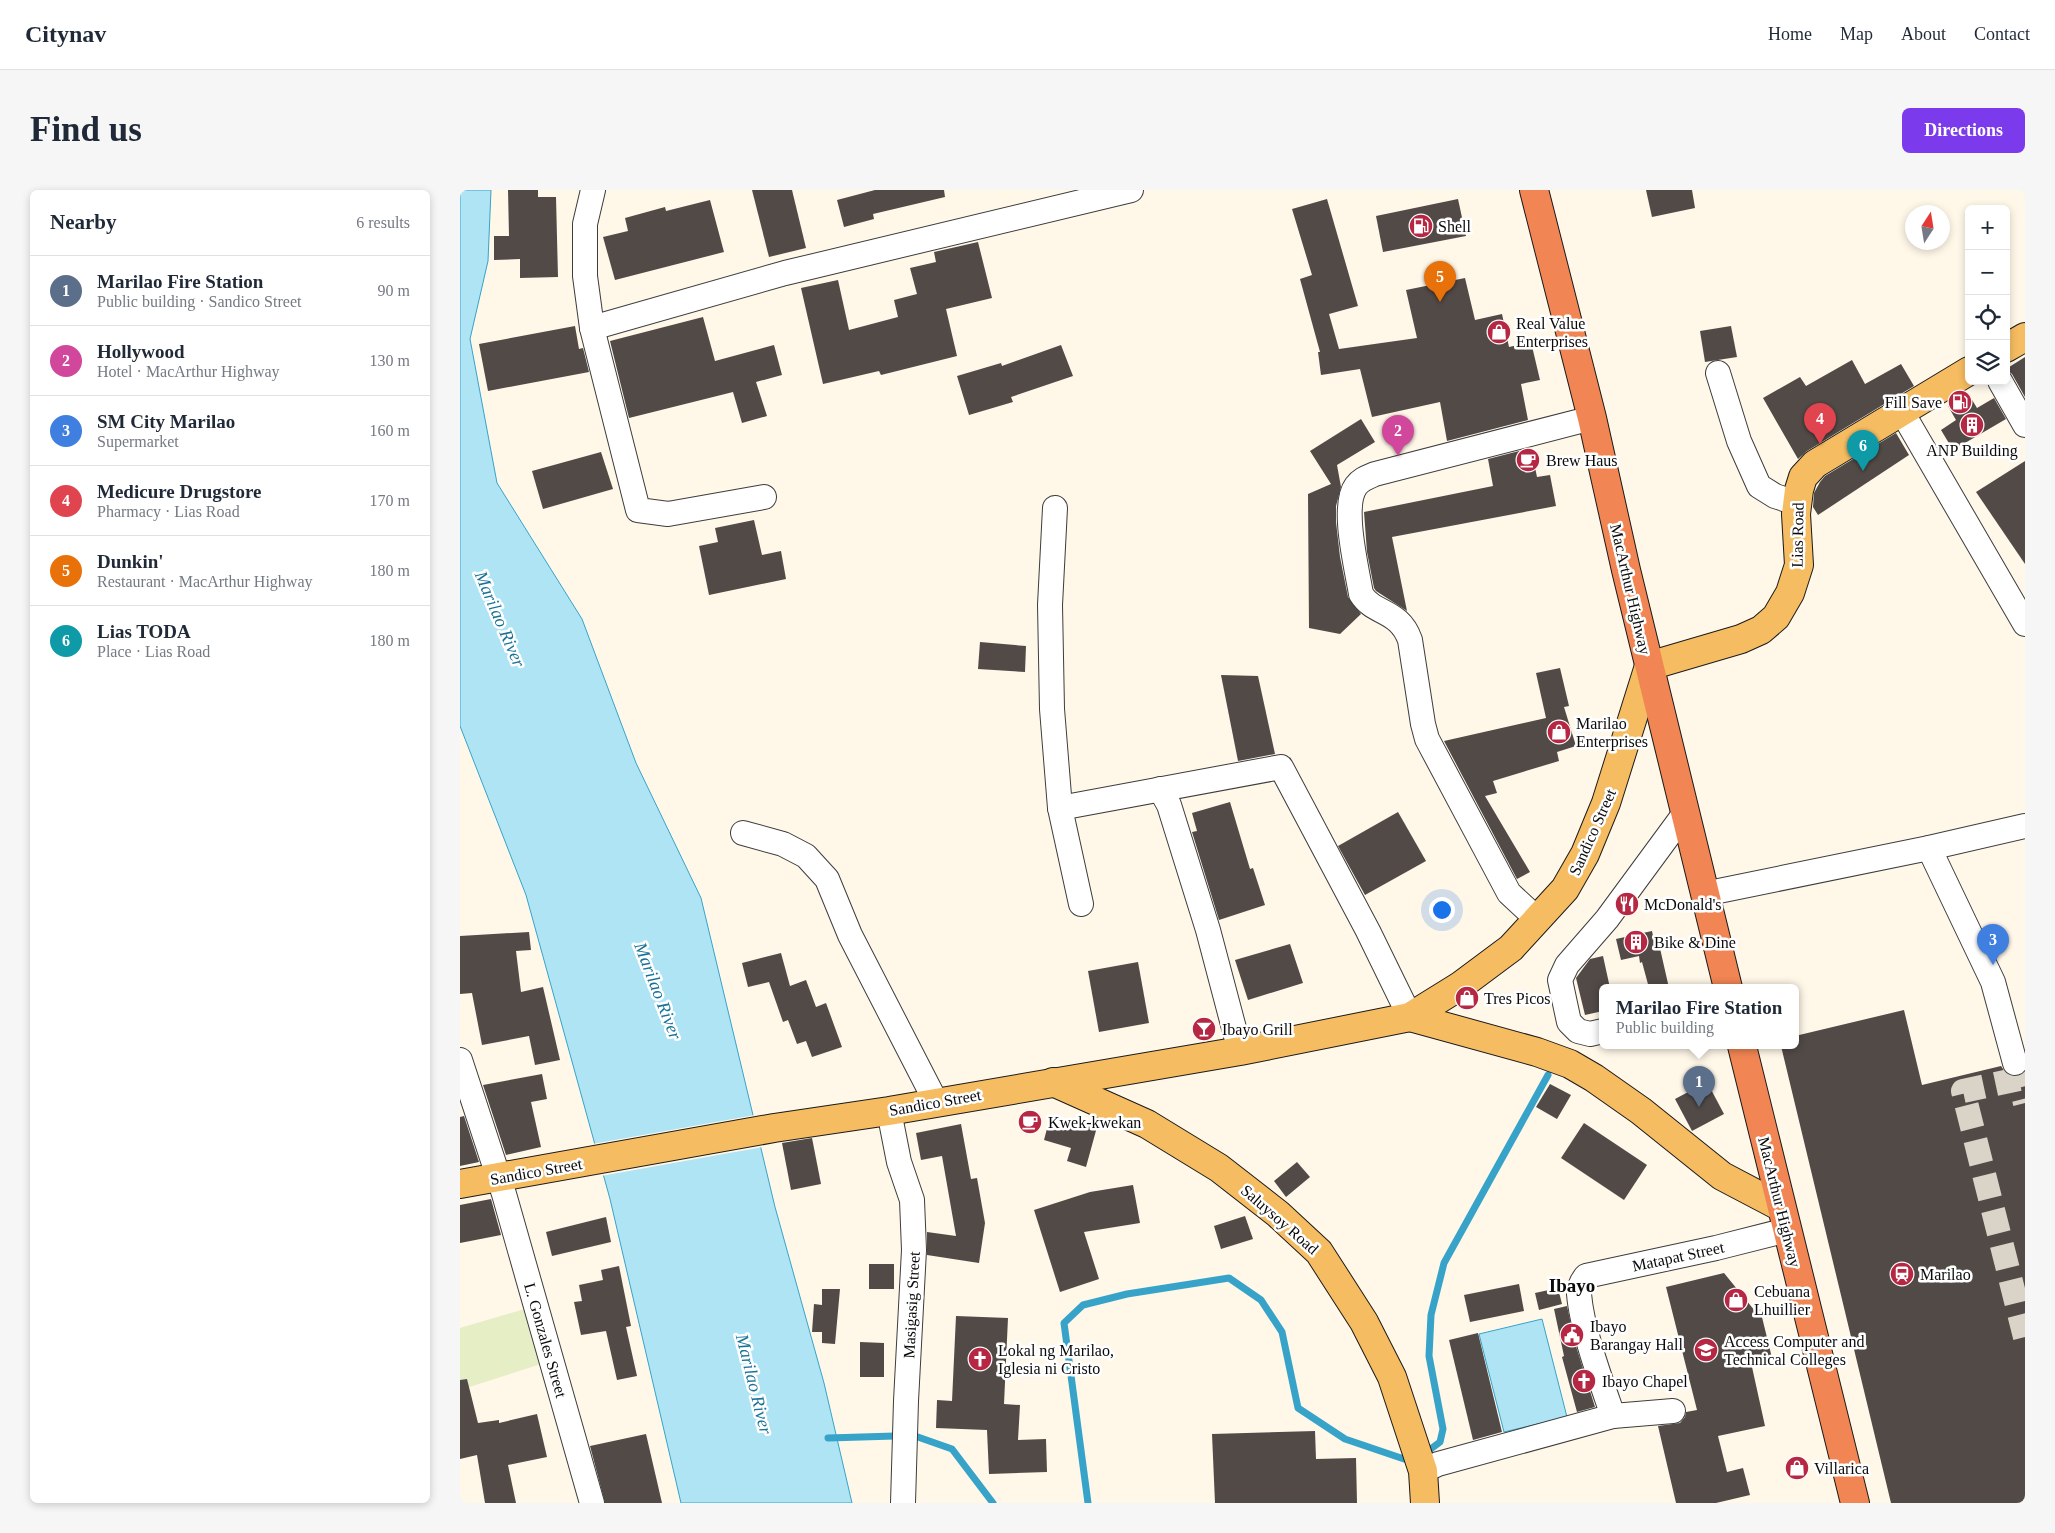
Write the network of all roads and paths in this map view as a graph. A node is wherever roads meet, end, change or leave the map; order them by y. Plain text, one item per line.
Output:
1 (593, 190) edge
2 (1131, 190) edge
3 (1534, 190) edge
4 (592, 328) junction
5 (2025, 337) edge
6 (2010, 346) edge
7 (1718, 373) dead end
8 (1965, 373) edge
9 (2002, 385) edge
10 (1902, 412) junction
11 (1592, 418) junction
12 (2025, 425) edge
13 (764, 497) dead end
14 (1796, 503) junction
15 (1055, 508) dead end
16 (2025, 624) edge
17 (1648, 666) junction
18 (1160, 789) junction
19 (1060, 808) junction
20 (1685, 813) junction
21 (2025, 826) edge
22 (743, 833) dead end
23 (1929, 848) junction
24 (1704, 894) junction
25 (1081, 904) dead end
26 (1537, 919) junction
27 (1727, 984) edge
28 (1410, 1017) junction
29 (1599, 1032) edge
30 (2017, 1036) edge
31 (1743, 1049) edge
32 (1240, 1051) junction
33 (460, 1060) edge
34 (2015, 1062) tunnel mouth
35 (1053, 1082) junction
36 (936, 1102) junction
37 (889, 1111) junction
38 (498, 1179) junction
39 (460, 1184) edge
40 (1784, 1218) junction
41 (1673, 1411) dead end
42 (1613, 1416) junction
43 (1423, 1471) junction
44 (1849, 1502) edge
45 (592, 1503) edge
46 (904, 1503) edge
47 (1425, 1503) edge

1 - 4 street
2 - 4 street
3 - 11 highway, MacArthur Highway
4 - 13 street
5 - 6 main road
7 - 14 street
8 - 10 main road, Lias Road
9 - 12 street
10 - 14 main road, Lias Road
10 - 16 street
11 - 17 highway, MacArthur Highway
11 - 26 street
14 - 17 main road, Lias Road
15 - 19 street
17 - 20 highway, MacArthur Highway
17 - 26 main road, Sandico Street
18 - 19 street
18 - 28 street
18 - 32 street
19 - 25 street
20 - 24 highway, MacArthur Highway
20 - 29 street
21 - 23 street
22 - 36 street
23 - 24 street
23 - 30 street
24 - 27 highway, MacArthur Highway
26 - 28 main road, Sandico Street
28 - 32 main road, Sandico Street
28 - 40 main road, Sandico Street
30 - 34 street
31 - 40 highway, MacArthur Highway
32 - 35 main road, Sandico Street
33 - 38 street, L. Gonzales Street
35 - 36 main road, Sandico Street
35 - 43 main road, Saluysoy Road
36 - 37 main road, Sandico Street
37 - 38 main road, Sandico Street
37 - 46 street, Masigasig Street
38 - 39 main road, Sandico Street
38 - 45 street, L. Gonzales Street
40 - 42 street, Matapat Street
40 - 44 highway, MacArthur Highway
41 - 42 street
42 - 43 street
43 - 47 main road, Saluysoy Road

